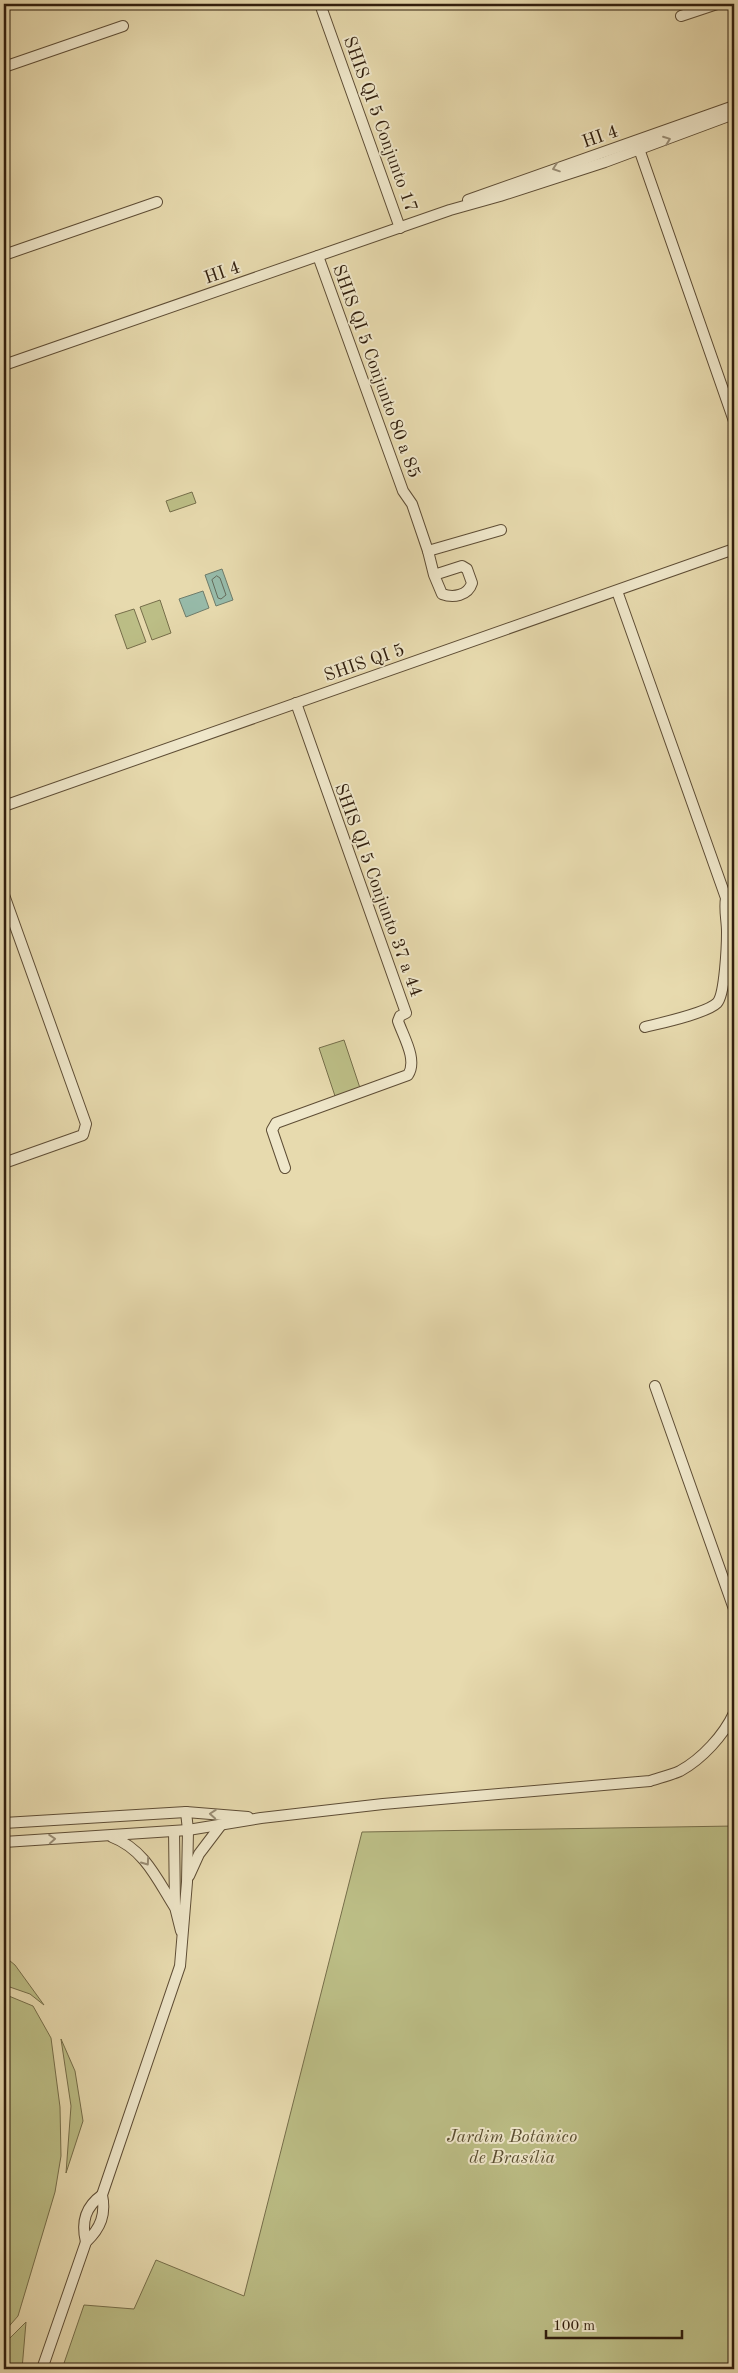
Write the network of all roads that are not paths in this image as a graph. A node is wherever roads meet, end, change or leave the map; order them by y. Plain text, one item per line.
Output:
1 (320, 4) edge
2 (717, 4) edge
3 (681, 16) dead end
4 (123, 26) dead end
5 (4, 67) edge
6 (734, 106) edge
7 (734, 114) edge
8 (638, 145) junction
9 (157, 202) dead end
10 (400, 228) junction
11 (4, 255) edge
12 (318, 256) junction
13 (4, 365) edge
14 (734, 421) edge
15 (500, 530) dead end
16 (734, 549) edge
17 (428, 551) junction
18 (434, 575) dead end
19 (617, 591) junction
20 (296, 703) junction
21 (4, 806) edge
22 (4, 895) edge
23 (645, 1027) dead end
24 (4, 1162) edge
25 (285, 1168) dead end
26 (655, 1386) dead end
27 (734, 1609) edge
28 (734, 1713) edge
29 (186, 1812) junction
30 (261, 1818) junction
31 (4, 1823) edge
32 (221, 1826) junction
33 (188, 1830) junction
34 (174, 1831) junction
35 (107, 1835) junction
36 (4, 1842) edge
37 (187, 1882) junction
38 (175, 1907) junction
39 (184, 1941) junction
40 (102, 2195) junction
41 (86, 2242) junction
42 (42, 2369) edge

1 - 10 street, SHIS QI 5 Conjunto 17
2 - 3 street
4 - 5 street
6 - 8 street, HI 4
8 -> 7 street, HI 4
8 - 10 street, HI 4
8 - 14 street
9 - 11 street
10 - 12 street, HI 4
12 - 13 street, HI 4
12 - 17 street, SHIS QI 5 Conjunto 80 a 85
15 - 17 street
16 - 19 street, SHIS QI 5
17 - 18 street, SHIS QI 5 Conjunto 80 a 85
19 - 20 street, SHIS QI 5
19 - 23 street
20 - 21 street, SHIS QI 5
20 - 25 street, SHIS QI 5 Conjunto 37 a 44
22 - 24 street
26 - 27 street
28 - 30 street
30 -> 29 street
29 - 31 street
29 - 33 street
30 - 32 street
32 - 33 street
32 - 37 street
33 - 34 street
33 - 37 street
34 - 35 street
34 - 38 street
36 -> 35 street
35 -> 38 street
37 - 39 street
38 - 39 street
39 - 40 street
40 - 41 street
40 - 41 street
41 - 42 street

